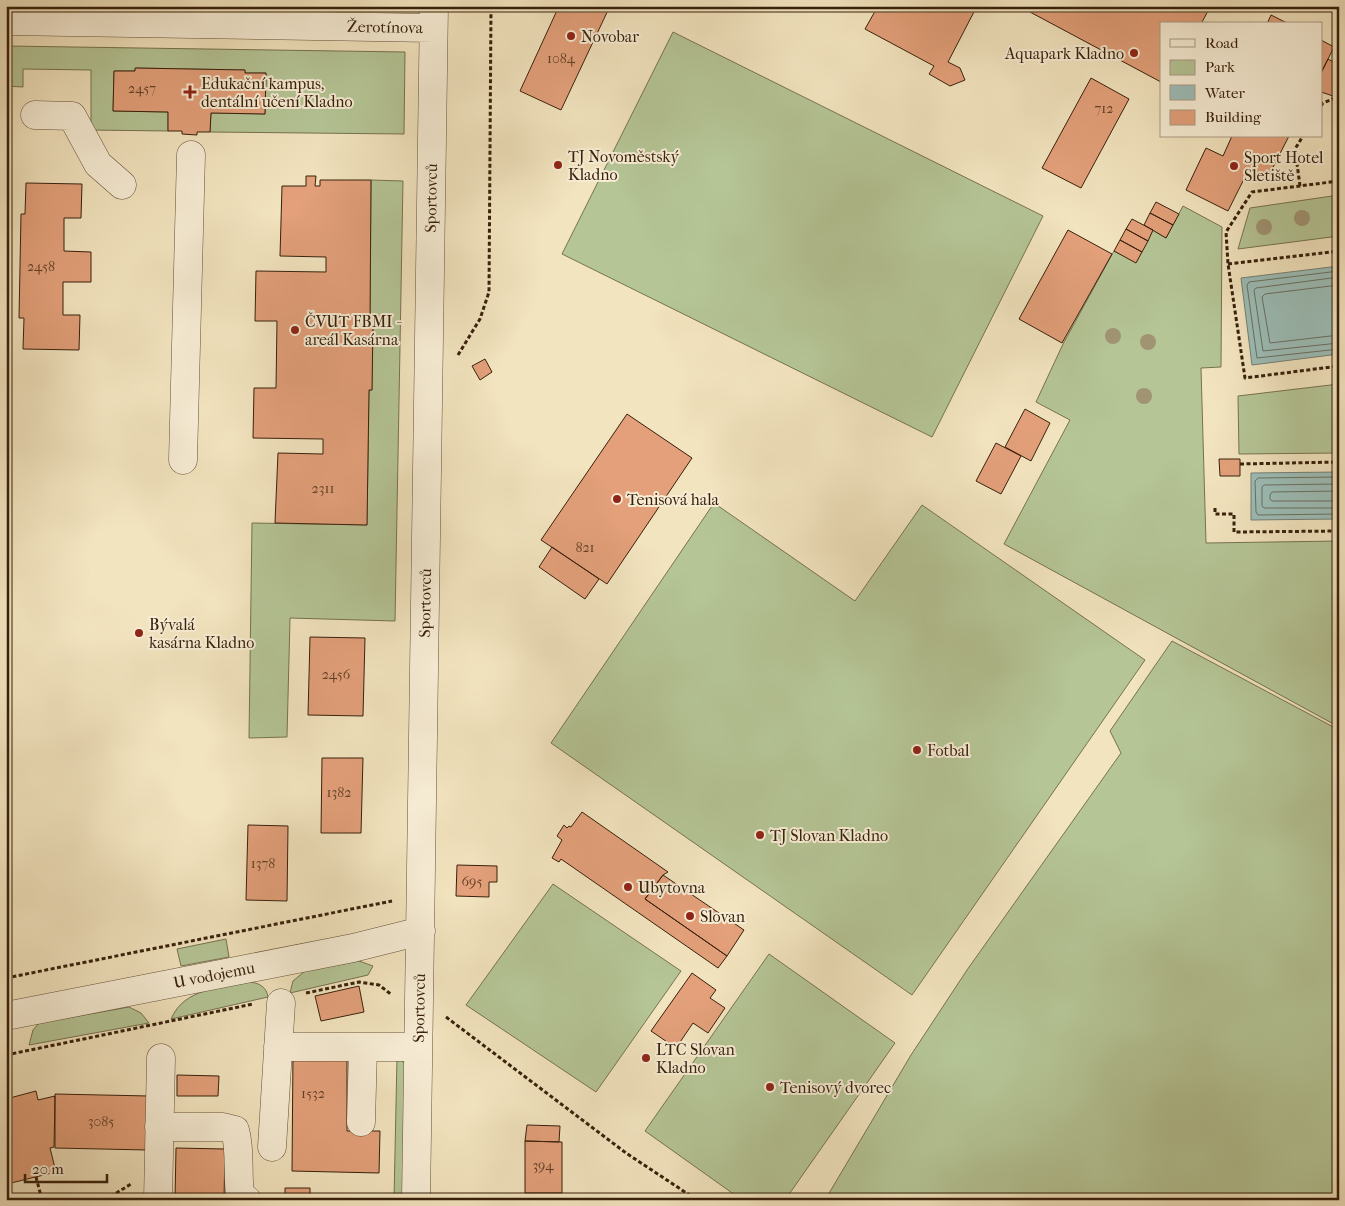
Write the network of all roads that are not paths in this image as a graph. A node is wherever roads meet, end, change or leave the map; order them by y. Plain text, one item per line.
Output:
1 (434, 17) edge
2 (6, 21) edge
3 (35, 115) dead end
4 (192, 155) dead end
5 (122, 185) dead end
6 (183, 460) dead end
7 (421, 931) junction
8 (280, 1000) road end
9 (6, 1016) edge
10 (278, 1047) junction
11 (418, 1047) junction
12 (362, 1048) junction
13 (161, 1058) dead end
14 (360, 1122) dead end
15 (159, 1127) junction
16 (272, 1147) dead end
17 (158, 1200) edge
18 (247, 1200) edge
19 (416, 1200) edge

1 - 2 street, Žerotínova
1 - 7 street, Sportovců
3 - 5 street
4 - 6 street
7 - 9 street, U vodojemu
7 - 11 street, Sportovců
8 - 10 street
10 - 12 street
10 - 16 street
11 - 12 street
11 - 19 street, Sportovců
12 - 14 street
13 - 15 street
15 - 17 street
15 - 18 street

